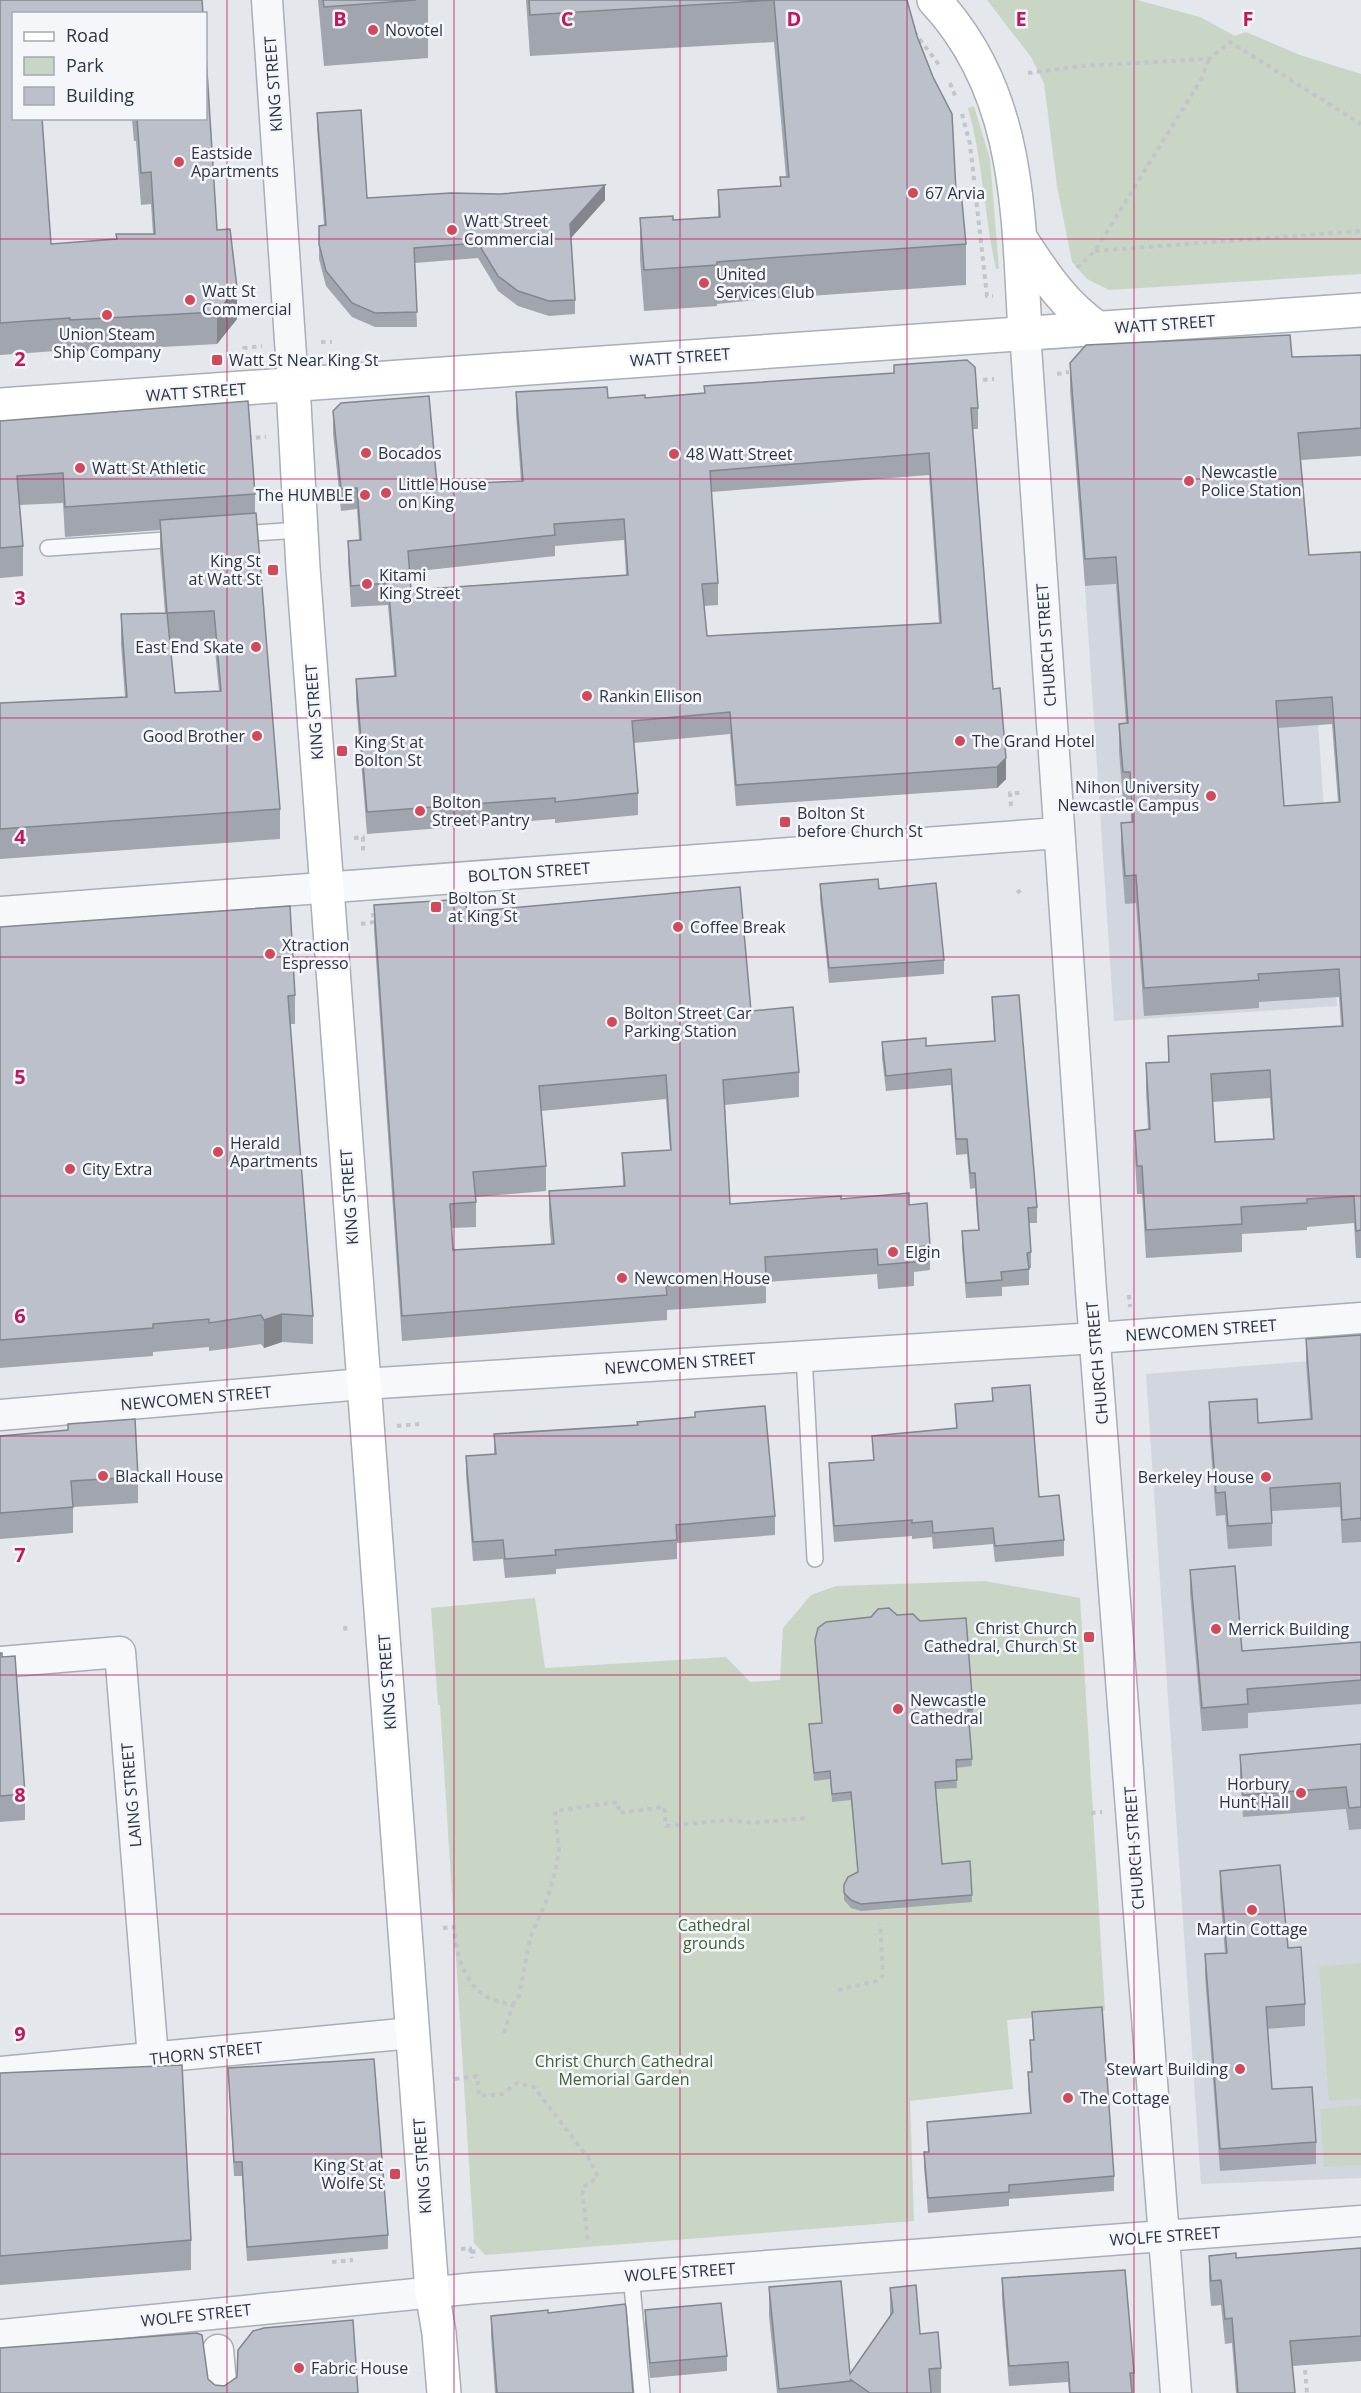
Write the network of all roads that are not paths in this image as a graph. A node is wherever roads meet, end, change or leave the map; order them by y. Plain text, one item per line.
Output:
1 (267, 0) edge
2 (934, 0) edge
3 (1018, 237) junction
4 (1361, 310) edge
5 (1099, 329) junction
6 (1025, 332) junction
7 (293, 386) junction
8 (0, 405) edge
9 (300, 530) junction
10 (224, 535) edge
11 (201, 537) edge
12 (48, 548) dead end
13 (1058, 833) junction
14 (327, 887) junction
15 (0, 912) edge
16 (1361, 1318) edge
17 (1095, 1338) junction
18 (804, 1355) junction
19 (363, 1384) junction
20 (0, 1415) edge
21 (815, 1559) dead end
22 (0, 1662) edge
23 (412, 2033) junction
24 (153, 2058) junction
25 (0, 2072) edge
26 (1361, 2221) edge
27 (1163, 2236) junction
28 (631, 2275) junction
29 (432, 2292) junction
30 (0, 2335) edge
31 (218, 2350) dead end
32 (222, 2393) edge
33 (444, 2393) edge
34 (642, 2393) edge
35 (1176, 2393) edge

1 - 7 street, KING STREET
2 - 3 main road
3 - 5 main road
3 - 6 main road
4 - 5 main road, WATT STREET
5 - 6 main road, WATT STREET
6 - 7 main road, WATT STREET
6 - 13 street, CHURCH STREET
7 - 8 main road, WATT STREET
7 - 9 main road, KING STREET
9 - 10 lane
9 - 14 main road, KING STREET
11 - 12 lane
13 - 14 street, BOLTON STREET
13 - 17 street, CHURCH STREET
14 - 15 street, BOLTON STREET
14 - 19 main road, KING STREET
16 - 17 street, NEWCOMEN STREET
17 - 18 street, NEWCOMEN STREET
17 - 27 street, CHURCH STREET
18 - 19 street, NEWCOMEN STREET
18 - 21 lane
19 - 20 street, NEWCOMEN STREET
19 - 23 main road, KING STREET
22 - 24 street, LAING STREET
23 - 24 street, THORN STREET
23 - 29 main road, KING STREET
24 - 25 street, THORN STREET
26 - 27 street, WOLFE STREET
27 - 28 street, WOLFE STREET
27 - 35 street, CHURCH STREET
28 - 29 street, WOLFE STREET
28 - 34 lane
29 - 30 street, WOLFE STREET
29 - 33 main road, KING STREET
31 - 32 street

